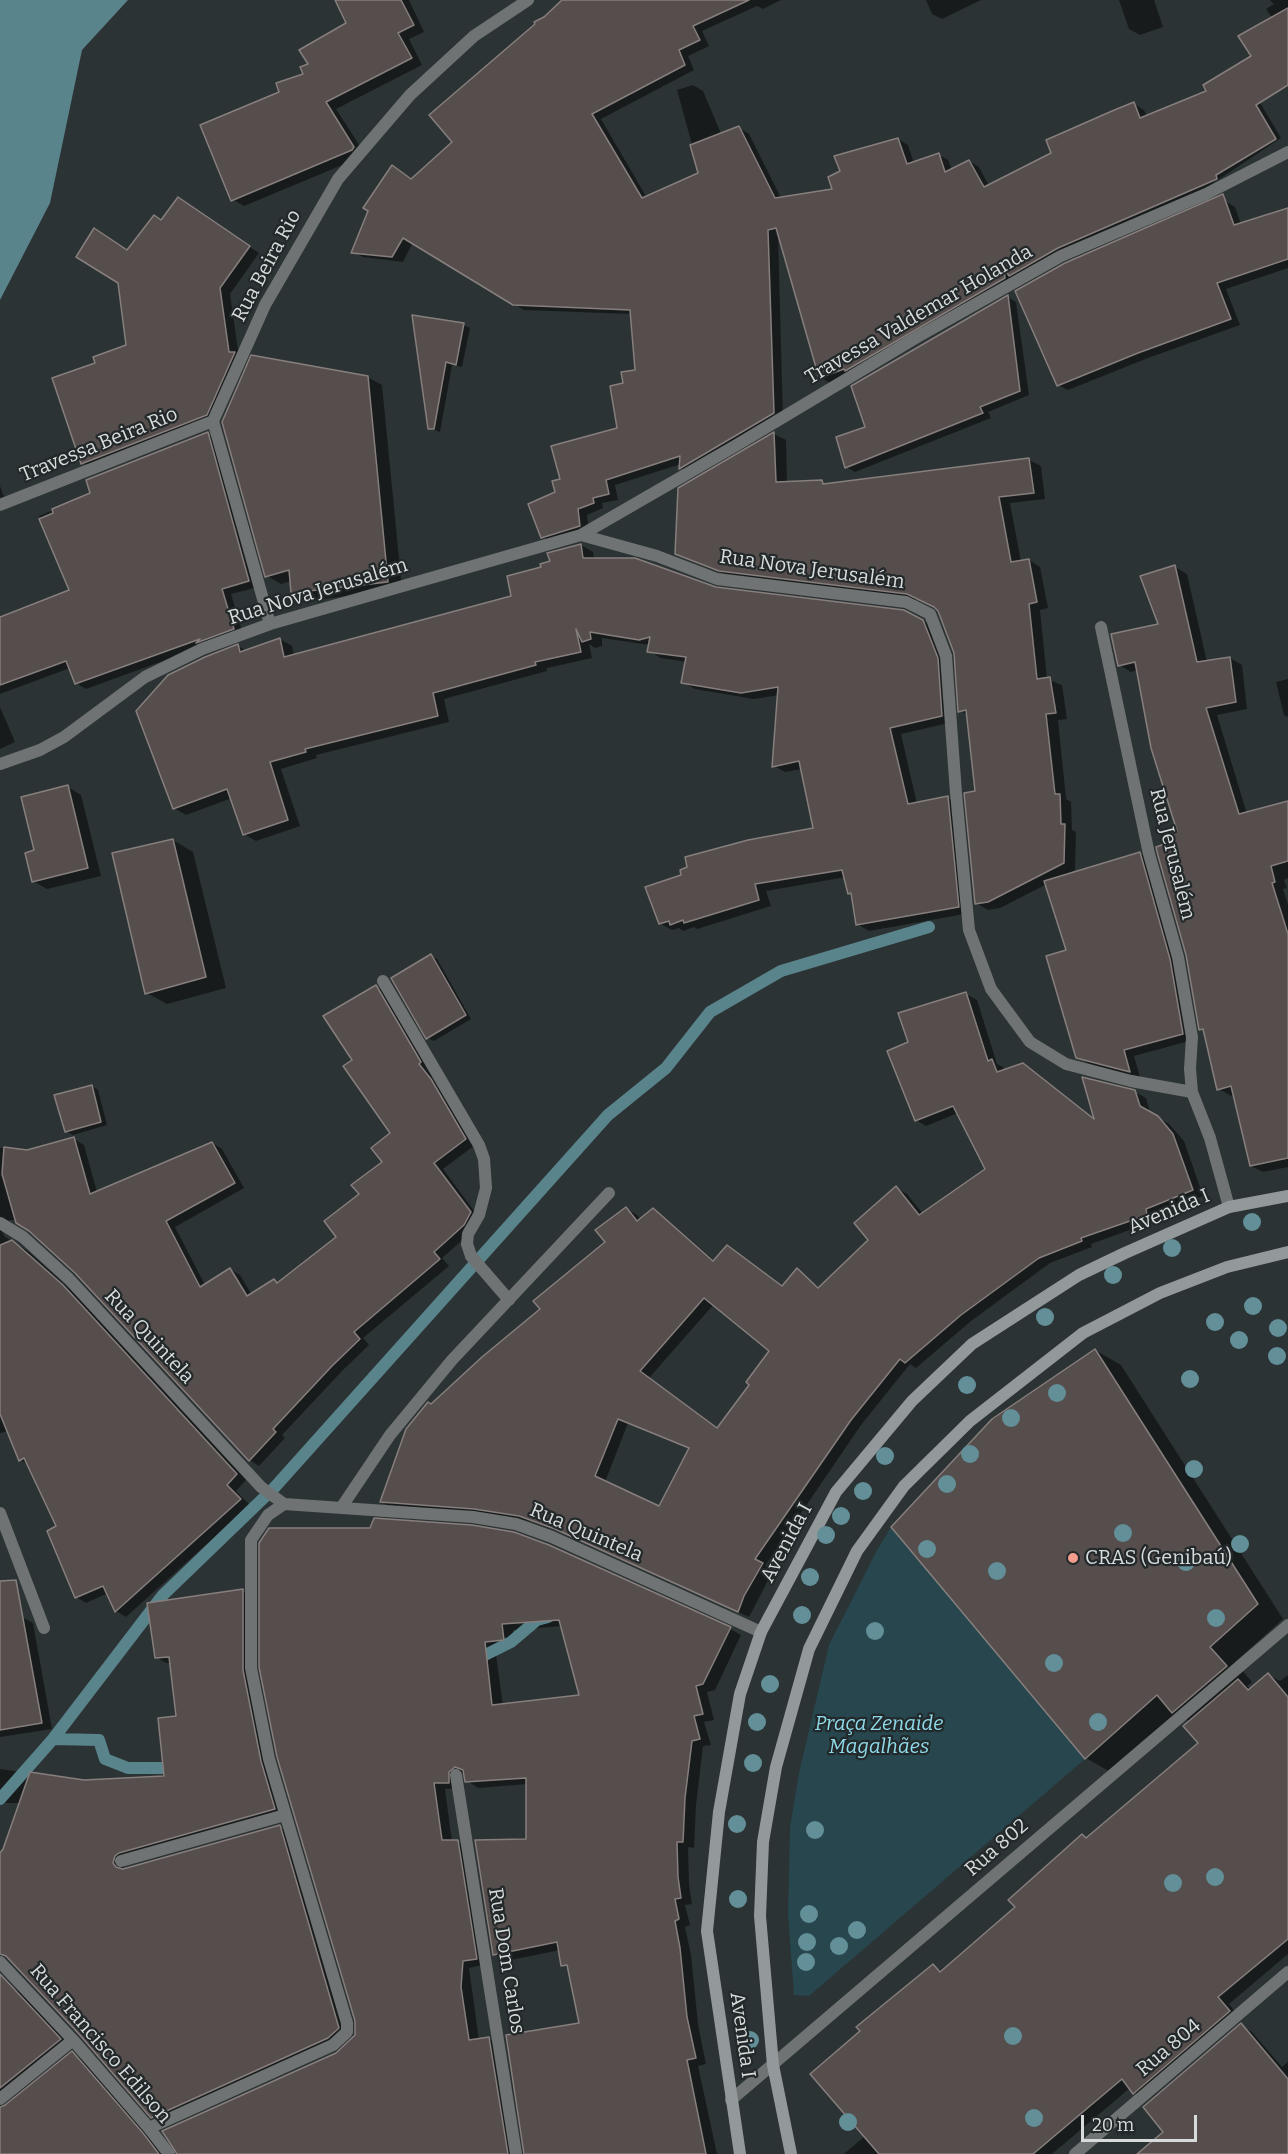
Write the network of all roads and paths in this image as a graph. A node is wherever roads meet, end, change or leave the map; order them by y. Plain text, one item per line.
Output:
1 (528, 0) edge
2 (1288, 152) edge
3 (213, 421) junction
4 (0, 505) edge
5 (581, 534) junction
6 (270, 624) junction
7 (1101, 627) dead end
8 (0, 764) edge
9 (383, 981) dead end
10 (1192, 1092) junction
11 (609, 1193) dead end
12 (1288, 1196) edge
13 (1229, 1207) junction
14 (0, 1223) edge
15 (1288, 1252) edge
16 (509, 1300) junction
17 (282, 1503) junction
18 (341, 1508) junction
19 (0, 1513) edge
20 (1288, 1625) edge
21 (44, 1628) dead end
22 (761, 1632) junction
23 (456, 1775) dead end
24 (285, 1815) junction
25 (121, 1861) dead end
26 (0, 1962) edge
27 (1288, 1972) edge
28 (73, 2040) junction
29 (773, 2066) junction
30 (0, 2099) edge
31 (731, 2100) junction
32 (149, 2128) junction
33 (169, 2154) edge
34 (516, 2154) edge
35 (740, 2154) edge
36 (791, 2154) edge
37 (1075, 2154) edge

1 - 3 street, Rua Beira Rio
2 - 5 street, Travessa Valdemar Holanda
3 - 4 street, Travessa Beira Rio
3 - 6 street
5 - 6 street, Rua Nova Jerusalém
5 - 10 street, Rua Nova Jerusalém
6 - 8 street, Rua Nova Jerusalém
7 - 10 street, Rua Jerusalém
9 - 16 street
10 - 13 street
11 - 16 street
12 - 13 street, Avenida I
13 - 22 street, Avenida I
14 - 17 street, Rua Quintela
15 - 29 street, Avenida I
16 - 18 street
17 - 18 street, Rua Quintela
17 - 24 street
18 - 22 street, Rua Quintela
19 - 21 street
20 - 29 street, Rua 802
22 - 31 street, Avenida I
23 - 34 street, Rua Dom Carlos
24 - 25 street
24 - 32 street
26 - 28 street, Rua Francisco Edilson
27 - 37 street, Rua 804
28 - 30 street
28 - 32 street, Rua Francisco Edilson
29 - 31 street, Rua 802
29 - 36 street, Avenida I
31 - 35 street, Avenida I
32 - 33 street, Rua Francisco Edilson

